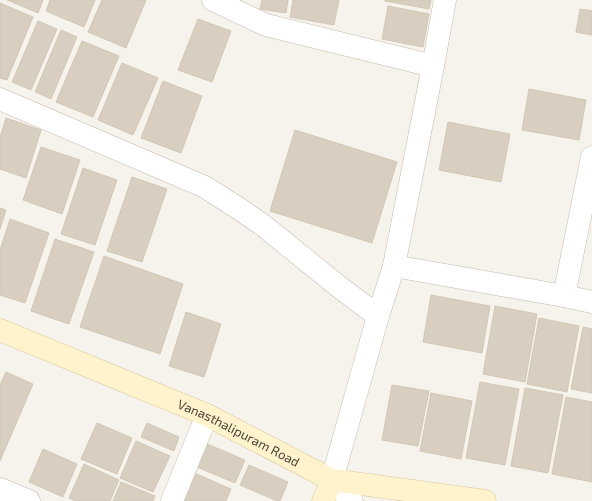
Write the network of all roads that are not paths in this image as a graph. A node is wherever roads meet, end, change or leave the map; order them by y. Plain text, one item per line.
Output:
1 (213, 0) edge
2 (445, 0) edge
3 (433, 66) junction
4 (0, 99) edge
5 (592, 157) edge
6 (394, 266) junction
7 (564, 296) junction
8 (592, 302) edge
9 (378, 316) junction
10 (0, 330) edge
11 (207, 415) junction
12 (332, 480) junction
13 (0, 489) edge
14 (29, 501) edge
15 (172, 501) edge
16 (323, 501) edge
17 (352, 501) edge
18 (485, 501) edge

1 - 3 street
2 - 3 street
3 - 6 street
4 - 9 street
5 - 7 street
6 - 7 street
6 - 9 street
7 - 8 street
9 - 12 street
10 - 11 street, Vanasthalipuram Road
11 - 12 street, Vanasthalipuram Road
11 - 15 street
12 - 16 street
12 - 17 street
12 - 18 street, Vanasthalipuram Road
13 - 14 street

